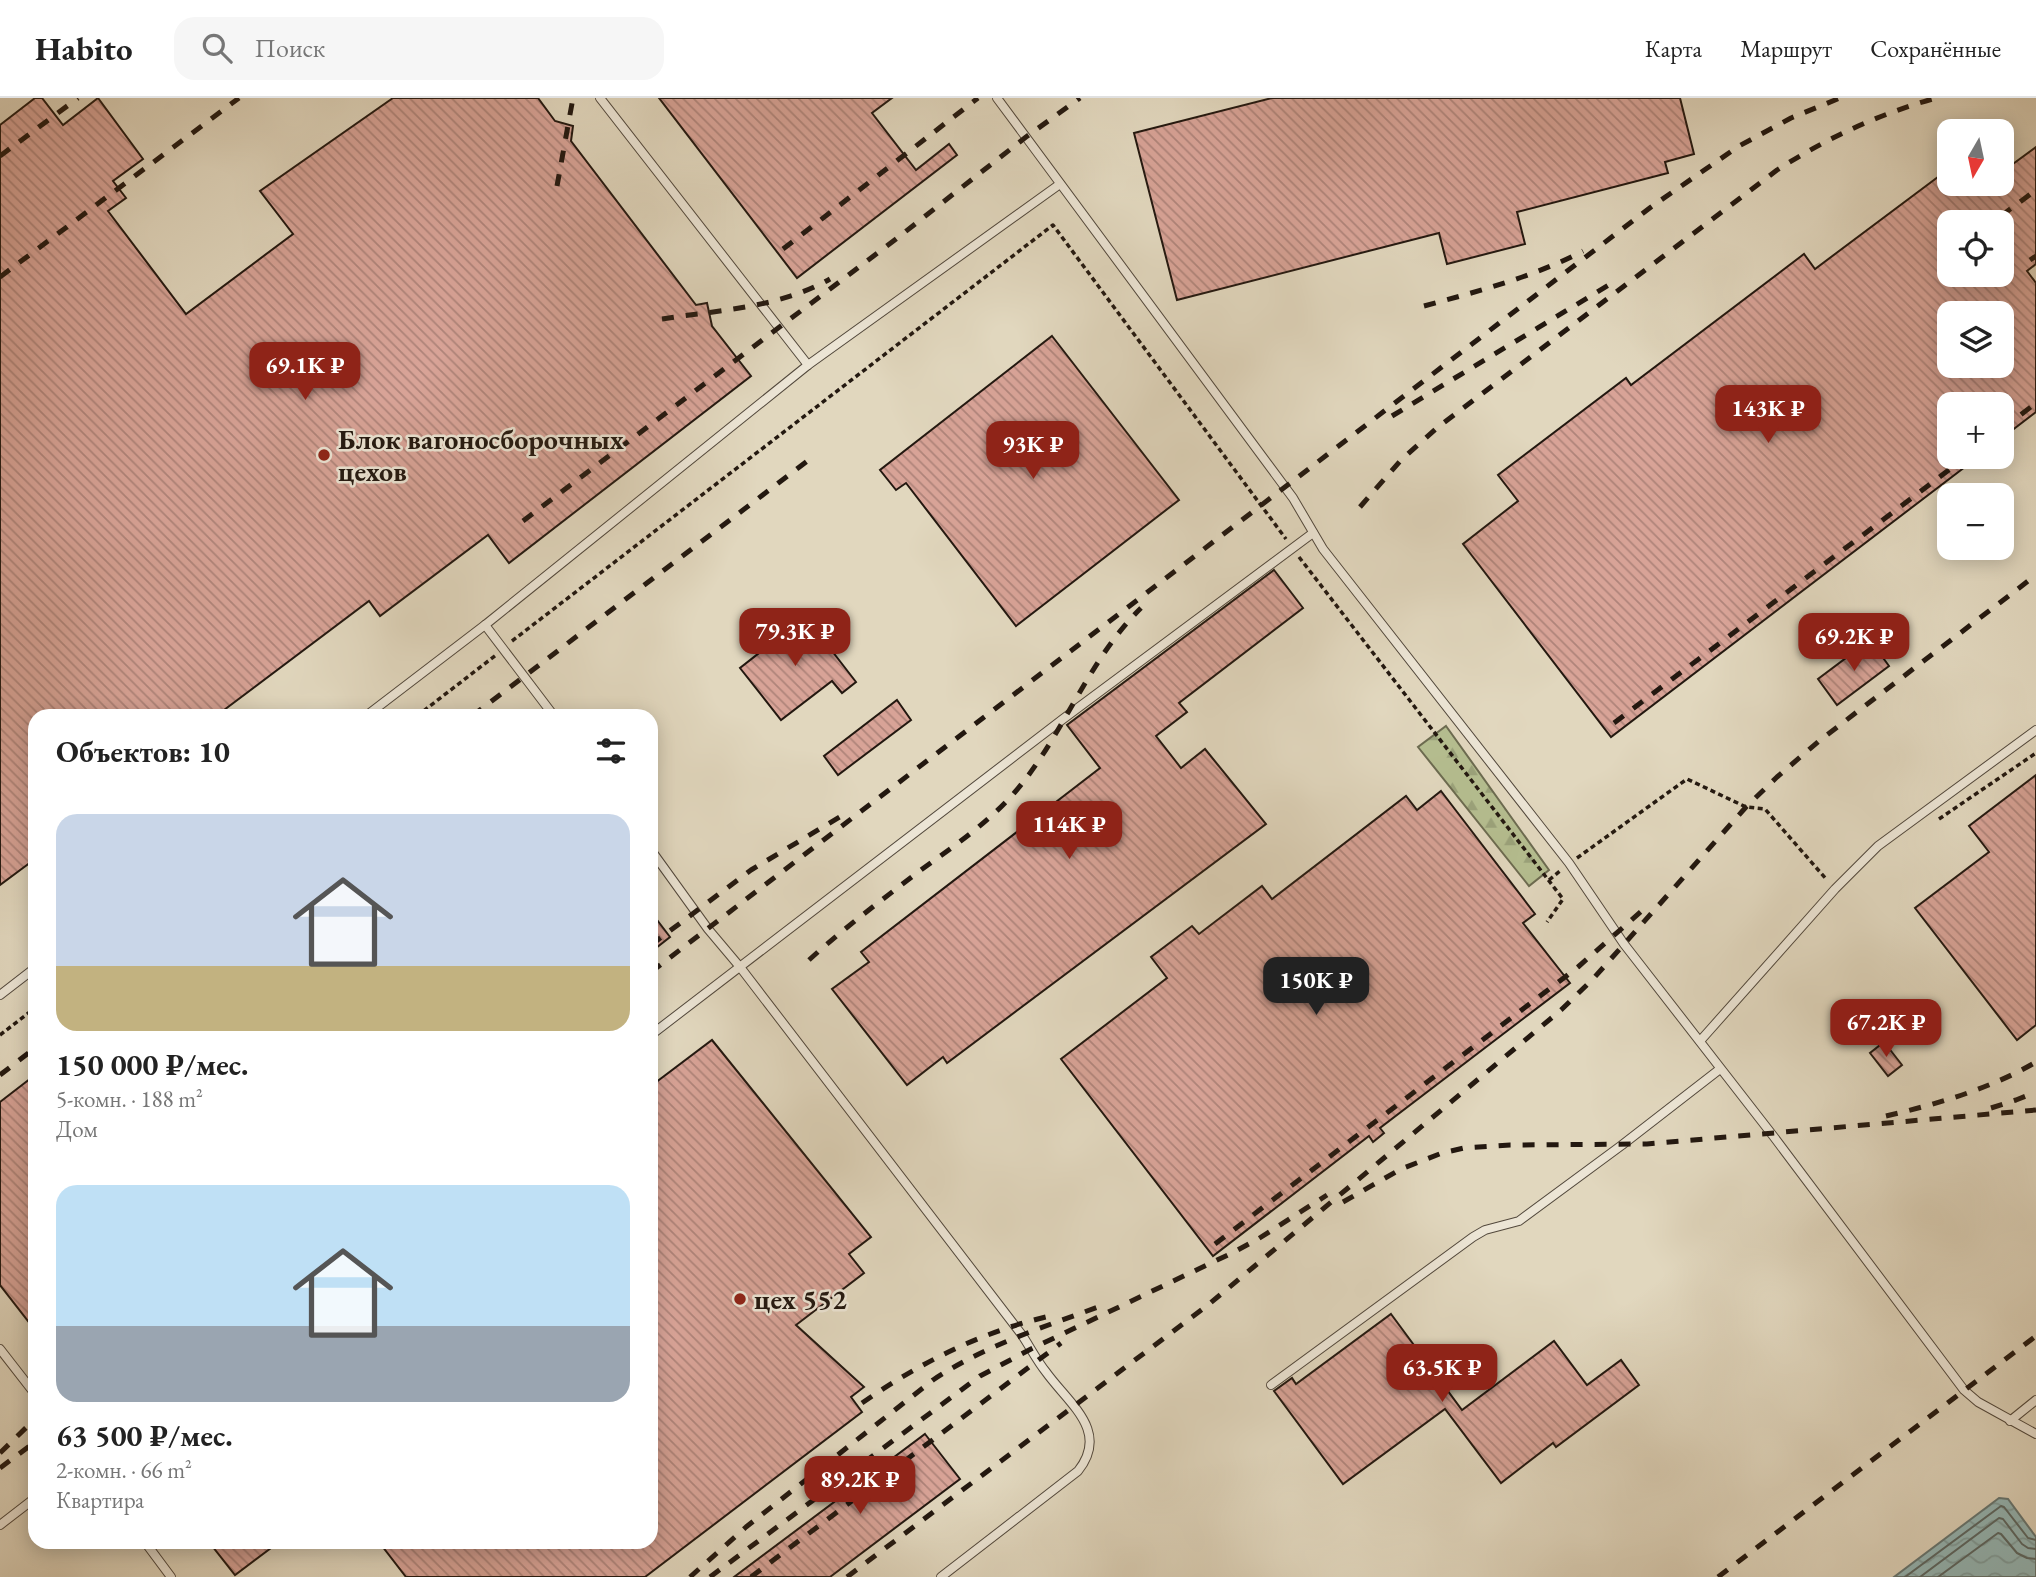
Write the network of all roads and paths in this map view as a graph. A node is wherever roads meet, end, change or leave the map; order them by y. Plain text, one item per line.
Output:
1 (600, 98) edge
2 (997, 98) edge
3 (1060, 184) junction
4 (808, 365) junction
5 (1313, 533) junction
6 (1293, 548) junction
7 (485, 625) junction
8 (503, 648) junction
9 (375, 709) edge
10 (426, 709) edge
11 (549, 709) edge
12 (2036, 730) edge
13 (2036, 753) edge
14 (1936, 821) dead end
15 (658, 860) edge
16 (1569, 863) junction
17 (1549, 880) junction
18 (1835, 889) junction
19 (1547, 922) dead end
20 (740, 967) junction
21 (28, 973) edge
22 (0, 995) edge
23 (28, 1013) edge
24 (658, 1030) edge
25 (0, 1035) edge
26 (1700, 1041) junction
27 (1720, 1069) junction
28 (0, 1349) edge
29 (28, 1385) edge
30 (1271, 1385) dead end
31 (2036, 1400) edge
32 (2010, 1421) junction
33 (2036, 1434) edge
34 (28, 1503) edge
35 (0, 1525) edge
36 (150, 1549) edge
37 (171, 1577) edge
38 (941, 1577) edge

1 - 4 lane
2 - 3 lane
3 - 4 lane
3 - 5 lane
4 - 7 lane
5 - 6 lane
5 - 16 lane
6 - 8 path
6 - 17 path
6 - 20 lane
7 - 8 lane
7 - 9 lane
8 - 10 path
8 - 11 lane
12 - 18 lane
13 - 14 path
15 - 20 lane
16 - 17 path
16 - 18 path
16 - 26 lane
17 - 19 path
18 - 26 lane
20 - 24 lane
20 - 38 lane
21 - 22 lane
23 - 25 path
26 - 27 lane
27 - 30 lane
27 - 32 lane
28 - 29 lane
31 - 32 lane
32 - 33 lane
34 - 35 lane
36 - 37 lane

